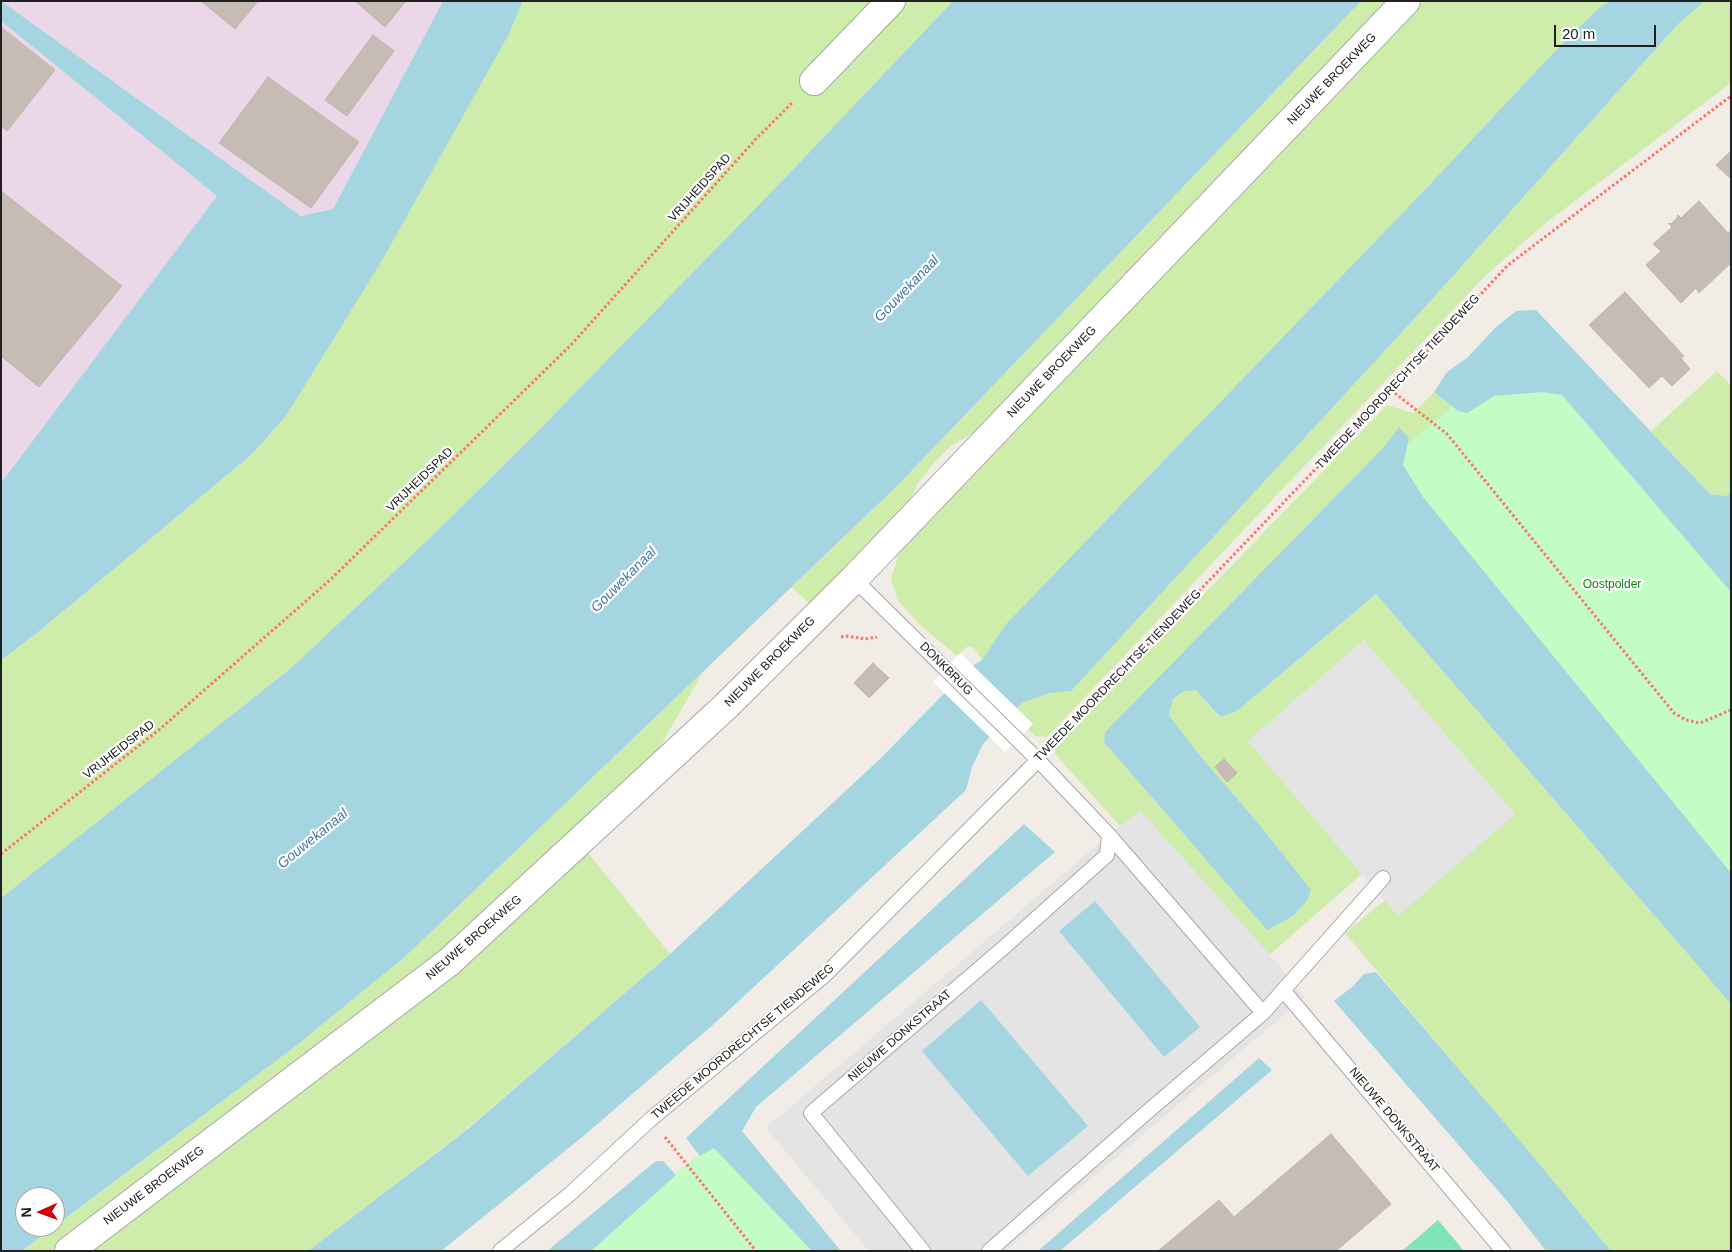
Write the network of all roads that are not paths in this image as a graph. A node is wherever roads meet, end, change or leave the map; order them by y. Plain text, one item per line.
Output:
1 (891, 1) edge
2 (1406, 1) edge
3 (814, 81) road end
4 (854, 579) junction
5 (1038, 760) junction
6 (1109, 835) junction
7 (1383, 878) dead end
8 (1283, 990) junction
9 (1263, 1013) junction
10 (69, 1251) edge
11 (500, 1251) edge
12 (923, 1251) edge
13 (988, 1251) edge
14 (1503, 1251) edge

1 - 3 street
2 - 4 street, NIEUWE BROEKWEG
4 - 5 lane, DONKBRUG
4 - 10 street, NIEUWE BROEKWEG
5 - 6 lane
5 - 11 lane, TWEEDE MOORDRECHTSE TIENDEWEG
6 - 9 lane
6 - 12 lane, NIEUWE DONKSTRAAT
7 - 8 lane
8 - 9 lane
8 - 14 lane, NIEUWE DONKSTRAAT
9 - 13 lane

